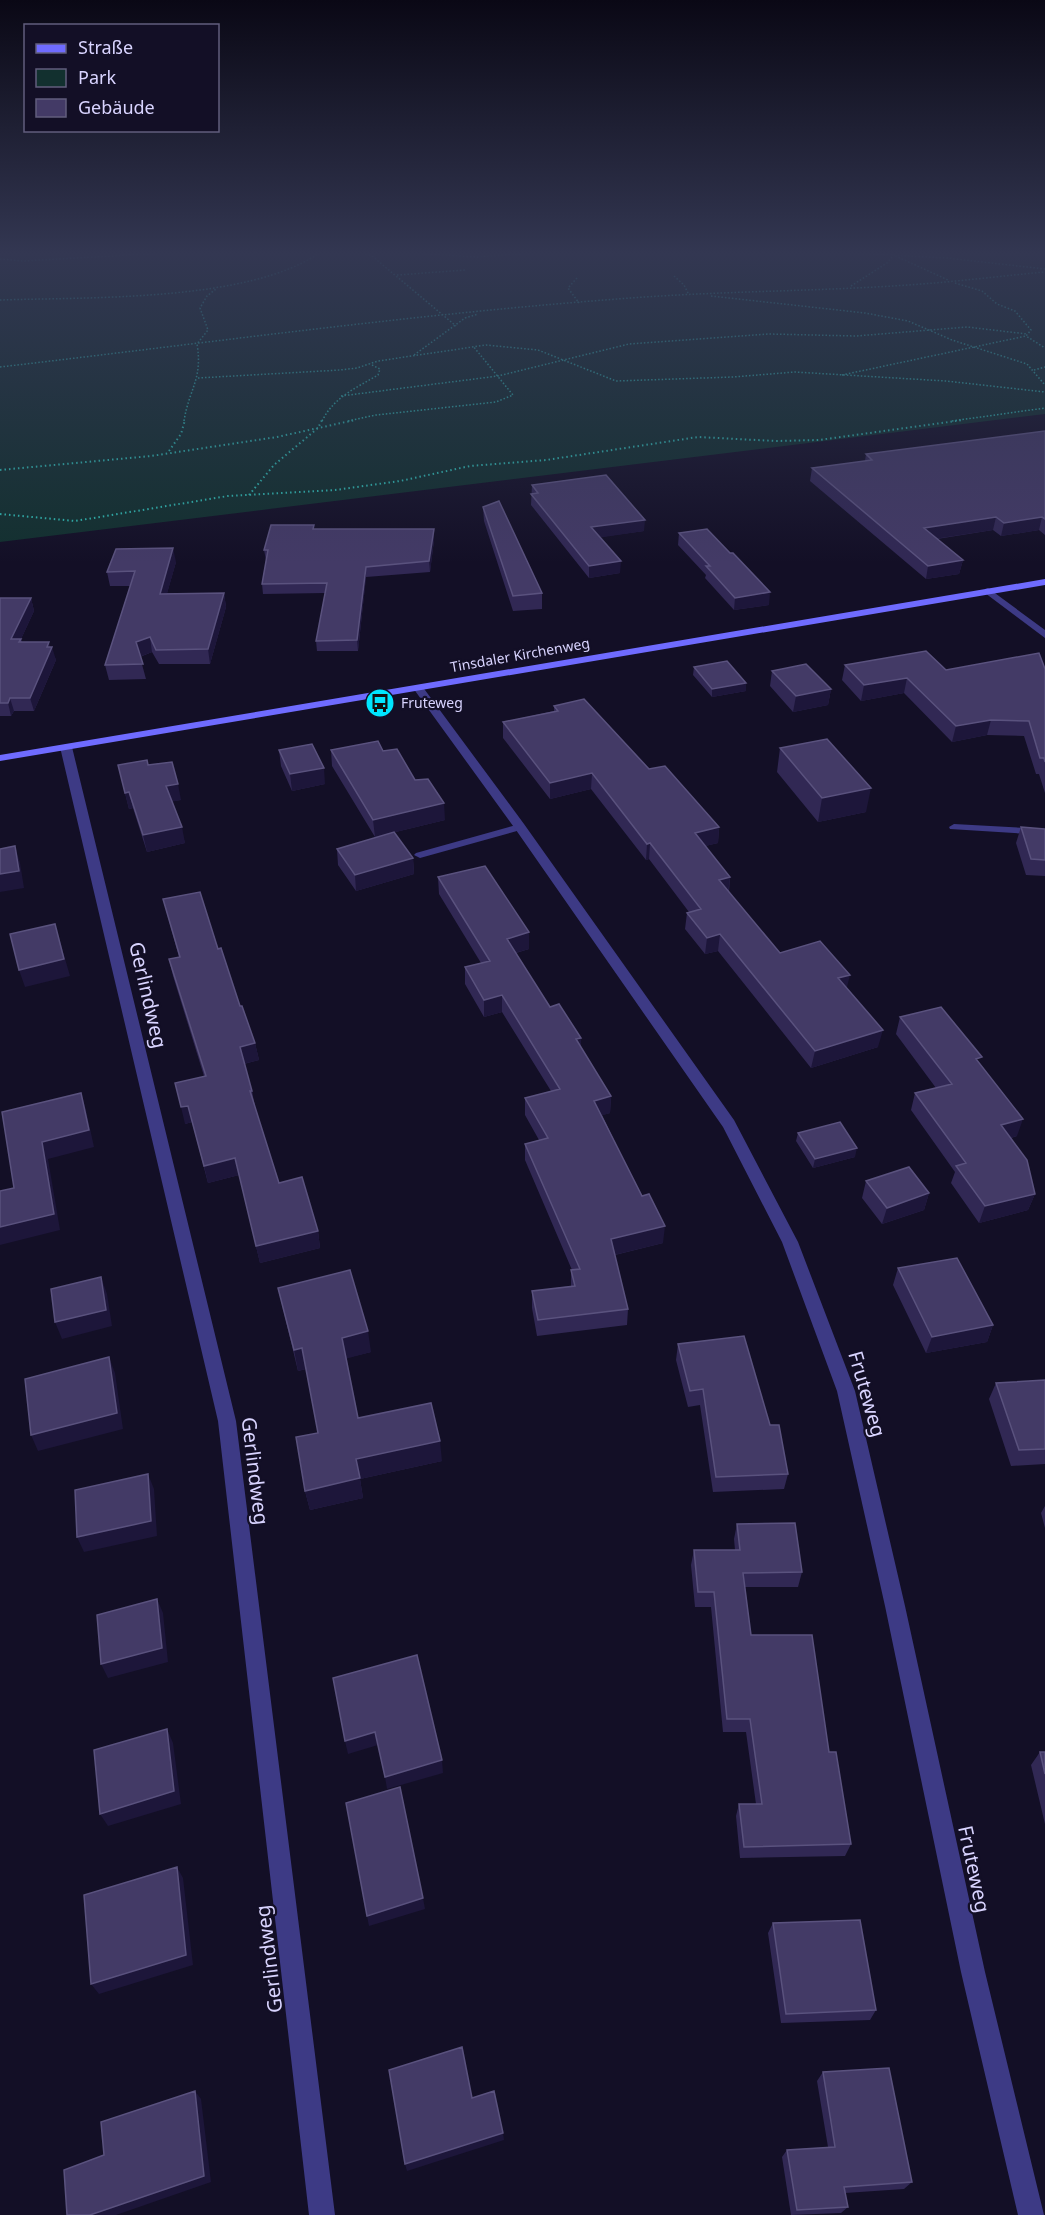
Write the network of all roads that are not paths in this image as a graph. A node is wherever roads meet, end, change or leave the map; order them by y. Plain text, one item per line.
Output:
1 (1045, 582) edge
2 (988, 591) junction
3 (1045, 635) edge
4 (418, 688) junction
5 (66, 747) junction
6 (0, 758) edge
7 (520, 827) junction
8 (954, 827) dead end
9 (1045, 832) edge
10 (420, 855) dead end
11 (322, 2215) edge
12 (1031, 2215) edge

1 - 2 street, Tinsdaler Kirchenweg
2 - 3 street
2 - 4 street, Tinsdaler Kirchenweg
4 - 5 street, Tinsdaler Kirchenweg
4 - 7 street, Fruteweg
5 - 6 street, Tinsdaler Kirchenweg
5 - 11 street, Gerlindweg
7 - 10 lane
7 - 12 street, Fruteweg
8 - 9 lane

